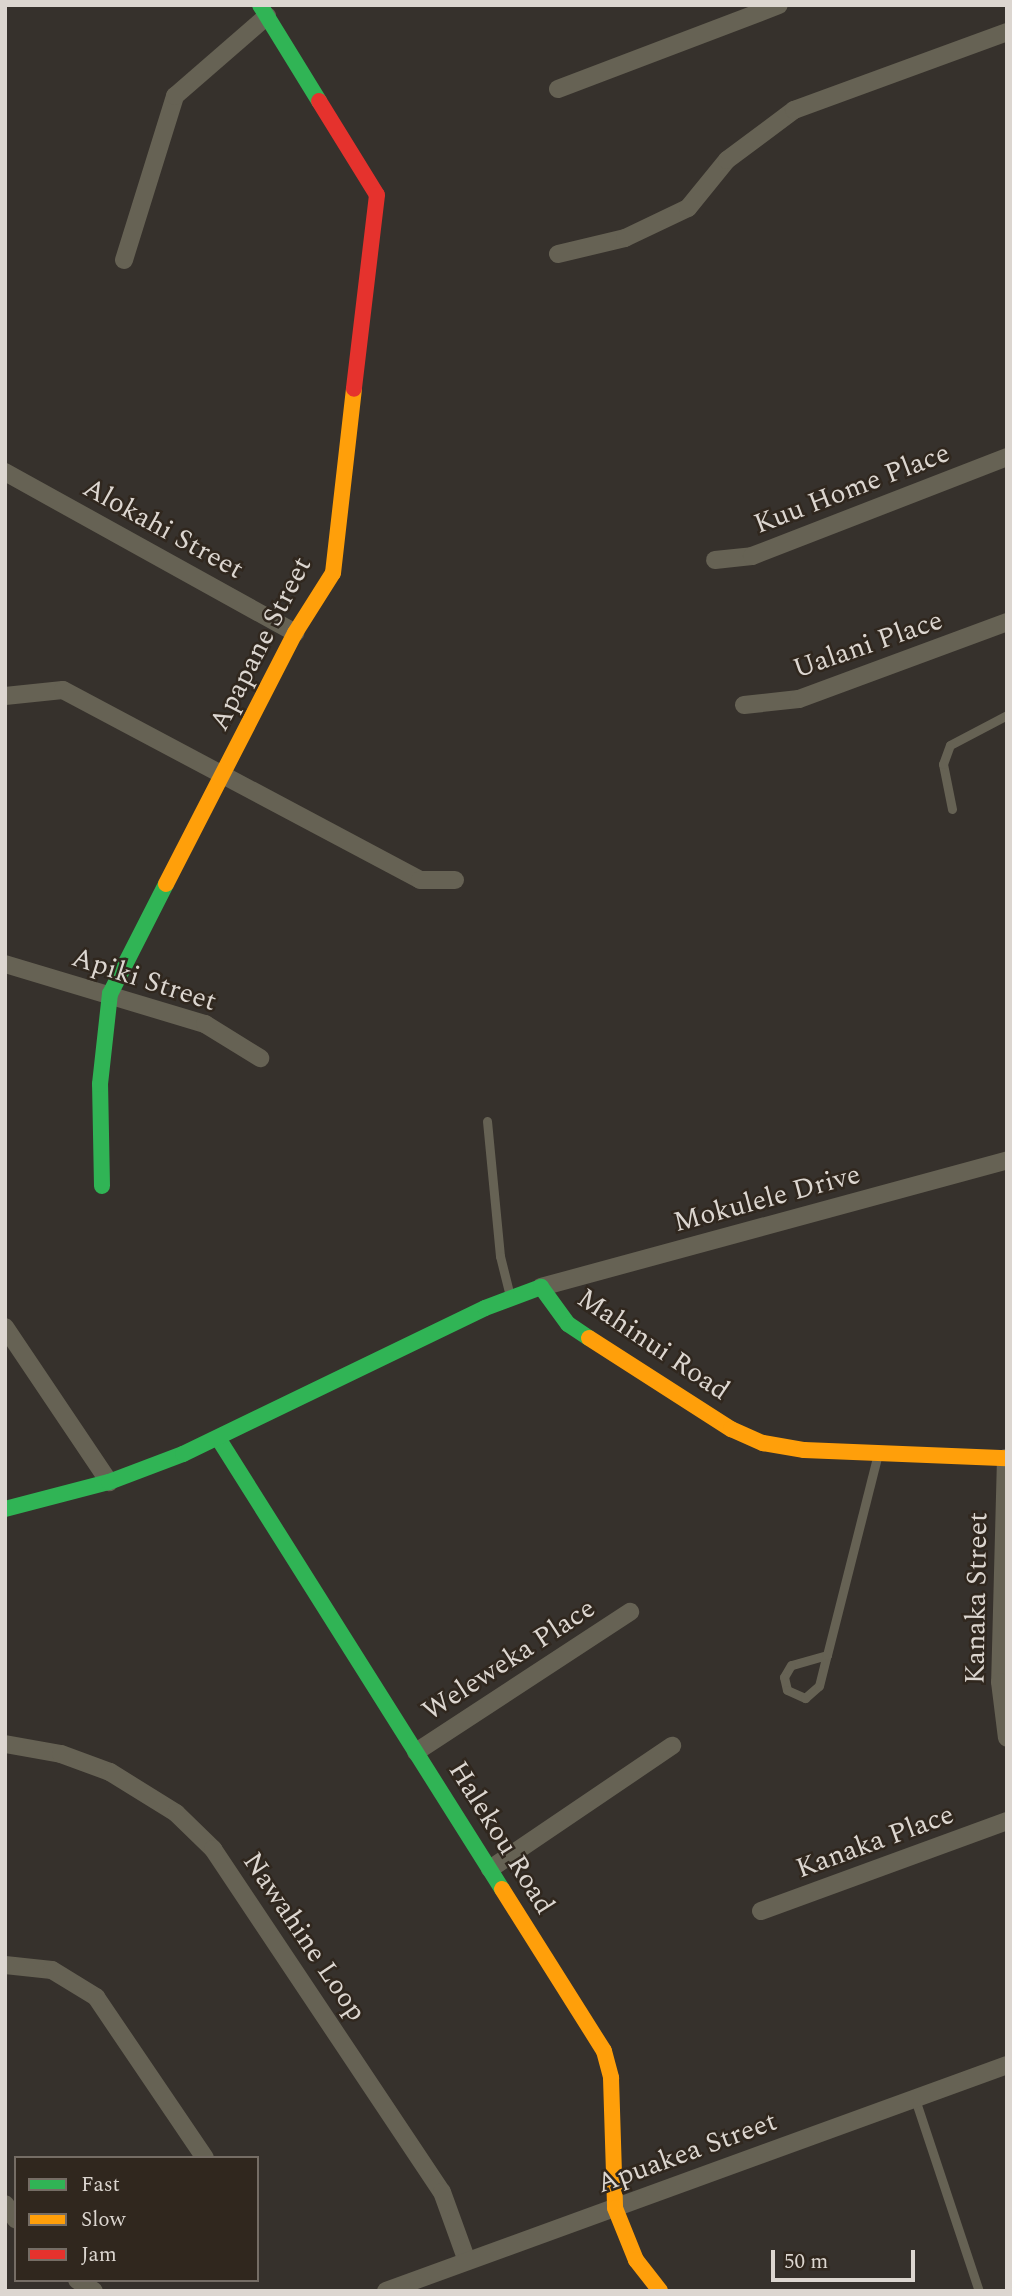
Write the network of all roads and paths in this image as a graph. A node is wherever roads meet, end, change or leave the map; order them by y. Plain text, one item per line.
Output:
1 (779, 5) edge
2 (264, 11) edge
3 (1007, 32) edge
4 (558, 89) dead end
5 (558, 254) dead end
6 (124, 260) dead end
7 (1007, 457) edge
8 (5, 472) edge
9 (715, 560) dead end
10 (1007, 622) edge
11 (295, 632) junction
12 (5, 696) edge
13 (744, 705) dead end
14 (1007, 715) edge
15 (223, 777) junction
16 (952, 809) dead end
17 (455, 880) dead end
18 (5, 964) edge
19 (110, 994) junction
20 (260, 1058) dead end
21 (487, 1121) dead end
22 (1007, 1160) edge
23 (102, 1186) dead end
24 (541, 1287) junction
25 (510, 1297) junction
26 (5, 1327) edge
27 (218, 1438) junction
28 (879, 1452) junction
29 (1006, 1458) edge
30 (109, 1482) junction
31 (5, 1509) edge
32 (630, 1612) dead end
33 (827, 1655) junction
34 (1007, 1738) edge
35 (5, 1744) edge
36 (673, 1746) dead end
37 (416, 1752) junction
38 (1007, 1821) edge
39 (490, 1869) junction
40 (761, 1911) dead end
41 (5, 1965) edge
42 (1007, 2065) edge
43 (915, 2099) junction
44 (204, 2156) edge
45 (615, 2208) junction
46 (467, 2261) junction
47 (386, 2291) edge
48 (660, 2291) edge
49 (979, 2291) edge

1 - 4 street
2 - 6 street
2 - 11 street, Apapane Street
3 - 5 street
7 - 9 street, Kuu Home Place
8 - 11 street, Alokahi Street
10 - 13 street, Ualani Place
11 - 15 street, Apapane Street
12 - 15 street
14 - 16 lane
15 - 17 street
15 - 19 street, Apapane Street
18 - 19 street, Apiki Street
19 - 20 street, Apiki Street
19 - 23 street, Apapane Street
21 - 25 lane
22 - 24 street, Mokulele Drive
24 - 25 street, Mahinui Road
24 - 28 street, Mahinui Road
25 - 27 street, Mahinui Road
26 - 30 street
27 - 30 street, Mahinui Road
27 - 37 street, Halekou Road
28 - 29 street, Mahinui Road
28 - 33 lane
29 - 34 street, Kanaka Street
30 - 31 street, Mahinui Road
32 - 37 street, Weleweka Place
33 - 33 lane
35 - 46 street, Nawahine Loop
36 - 39 street
37 - 39 street, Halekou Road
38 - 40 street, Kanaka Place
39 - 45 street, Halekou Road
41 - 44 street
42 - 43 street, Apuakea Street
43 - 45 street, Apuakea Street
43 - 49 lane
45 - 46 street, Apuakea Street
45 - 48 street, Halekou Road
46 - 47 street, Apuakea Street

